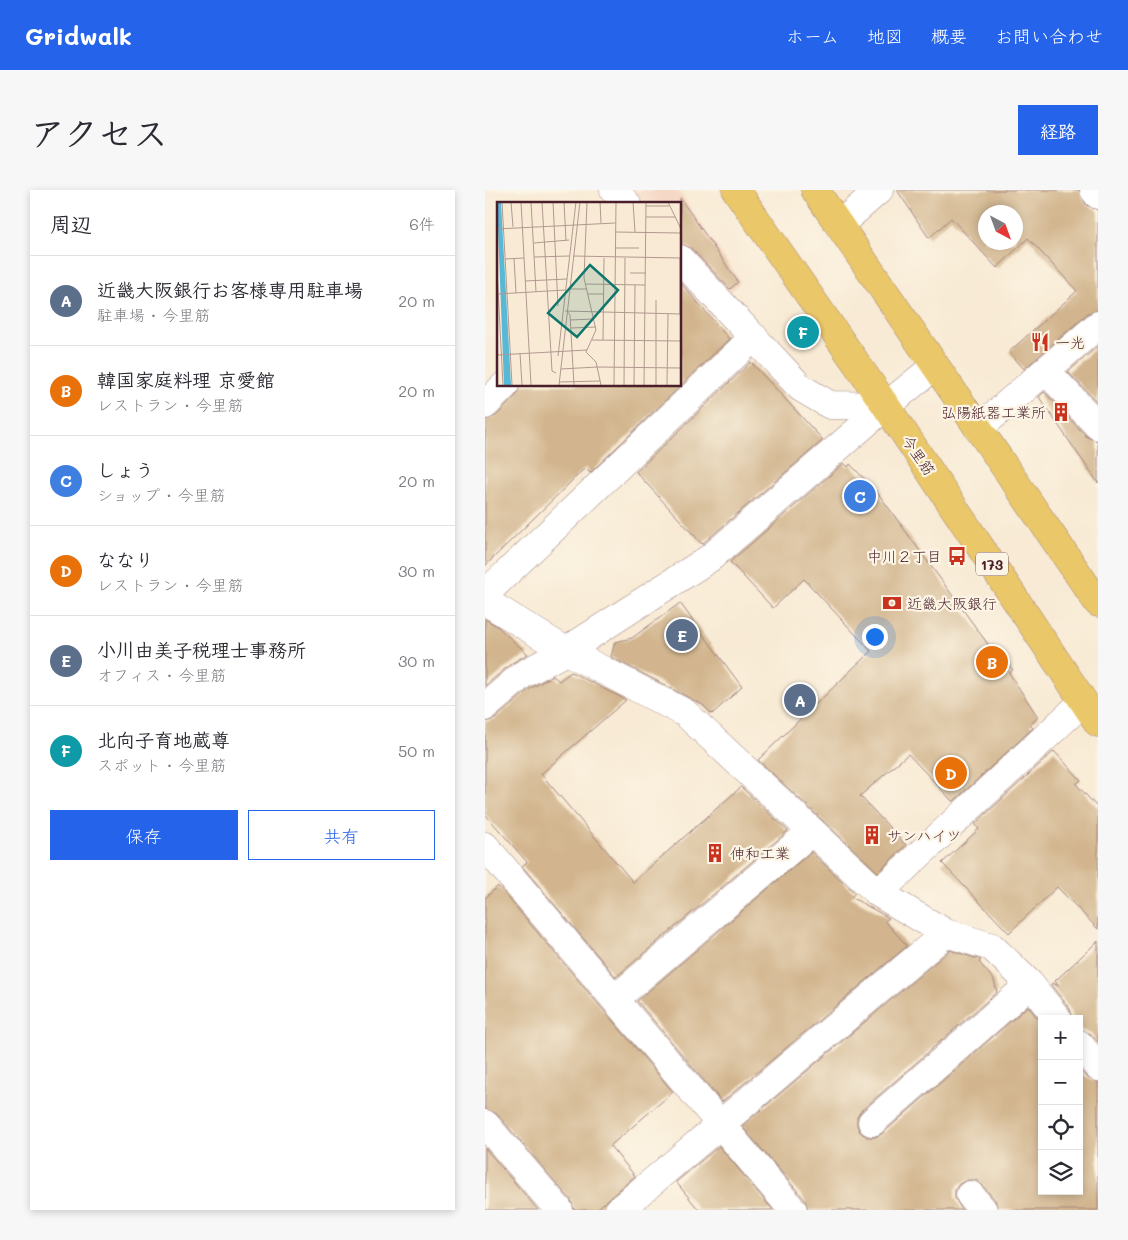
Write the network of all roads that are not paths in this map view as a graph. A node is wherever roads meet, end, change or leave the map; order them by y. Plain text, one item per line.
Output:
1 (614, 190) edge
2 (736, 190) edge
3 (815, 190) edge
4 (879, 190) edge
5 (1094, 190) edge
6 (1098, 195) edge
7 (625, 202) edge
8 (839, 226) junction
9 (681, 260) edge
10 (1098, 325) edge
11 (754, 337) junction
12 (935, 366) junction
13 (1046, 371) junction
14 (504, 386) edge
15 (485, 405) edge
16 (886, 406) junction
17 (1098, 426) edge
18 (978, 429) junction
19 (485, 594) edge
20 (485, 601) edge
21 (1098, 603) edge
22 (566, 651) junction
23 (485, 706) edge
24 (1091, 712) edge
25 (812, 831) junction
26 (485, 846) edge
27 (877, 892) junction
28 (946, 933) junction
29 (1030, 984) junction
30 (615, 1000) junction
31 (1055, 1015) edge
32 (1083, 1049) edge
33 (1098, 1067) edge
34 (871, 1122) dead end
35 (485, 1124) edge
36 (721, 1124) junction
37 (559, 1210) edge
38 (619, 1210) edge
39 (793, 1210) edge

1 - 7 street
2 - 16 main road, 今里筋 / 173
3 - 8 main road
4 - 8 street
5 - 6 street
8 - 12 main road
9 - 11 street
10 - 13 street
11 - 16 street
11 - 19 street
12 - 16 street
12 - 18 main road
13 - 17 street
13 - 18 street
14 - 15 street
16 - 22 street
16 - 24 main road, 今里筋 / 173
18 - 21 main road
20 - 22 street
22 - 23 street
22 - 25 street
24 - 27 street
25 - 27 street
25 - 30 street
26 - 30 street
27 - 28 street
28 - 29 street
28 - 36 street
29 - 31 street
29 - 34 street
30 - 36 street
32 - 33 street
35 - 37 street
36 - 38 street
36 - 39 street

